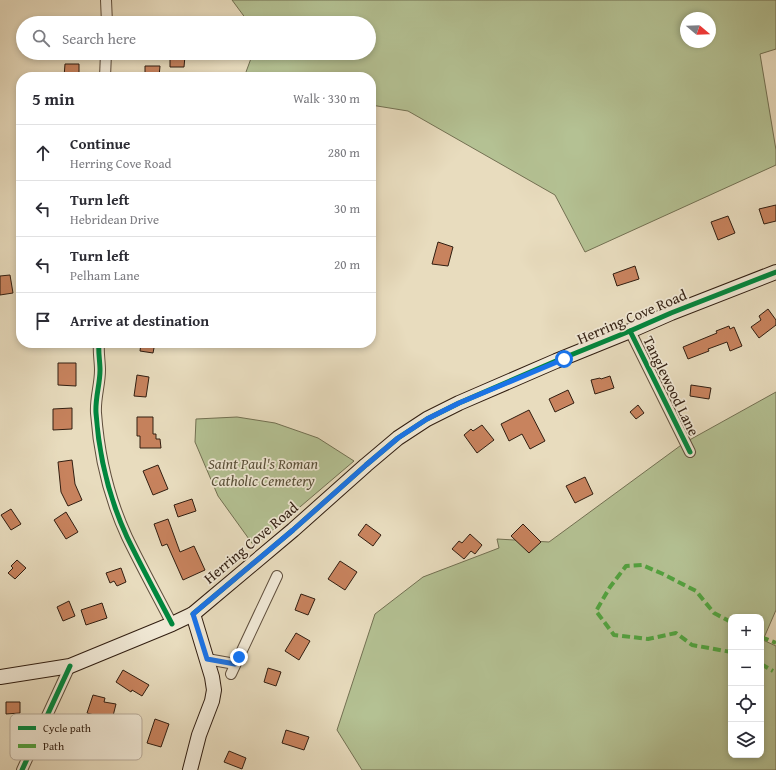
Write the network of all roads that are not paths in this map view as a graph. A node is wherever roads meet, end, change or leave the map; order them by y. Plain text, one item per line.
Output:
1 (106, 0) edge
2 (107, 16) edge
3 (106, 60) edge
4 (105, 72) edge
5 (776, 272) edge
6 (630, 331) junction
7 (99, 348) edge
8 (690, 452) dead end
9 (277, 576) dead end
10 (193, 614) junction
11 (172, 624) junction
12 (207, 659) junction
13 (235, 664) junction
14 (70, 666) junction
15 (231, 674) dead end
16 (0, 677) edge
17 (48, 714) edge
18 (27, 760) edge
19 (22, 770) edge
20 (190, 770) edge

1 - 2 street
3 - 4 street
5 - 6 main road, Herring Cove Road
6 - 8 street, Tanglewood Lane
6 - 10 main road, Herring Cove Road
7 - 11 street
9 - 13 street
10 - 11 main road, Herring Cove Road
10 - 12 main road
11 - 14 main road, Herring Cove Road
12 - 13 street
12 - 20 main road
13 - 15 street
14 - 16 main road, Herring Cove Road
14 - 17 street
18 - 19 street

